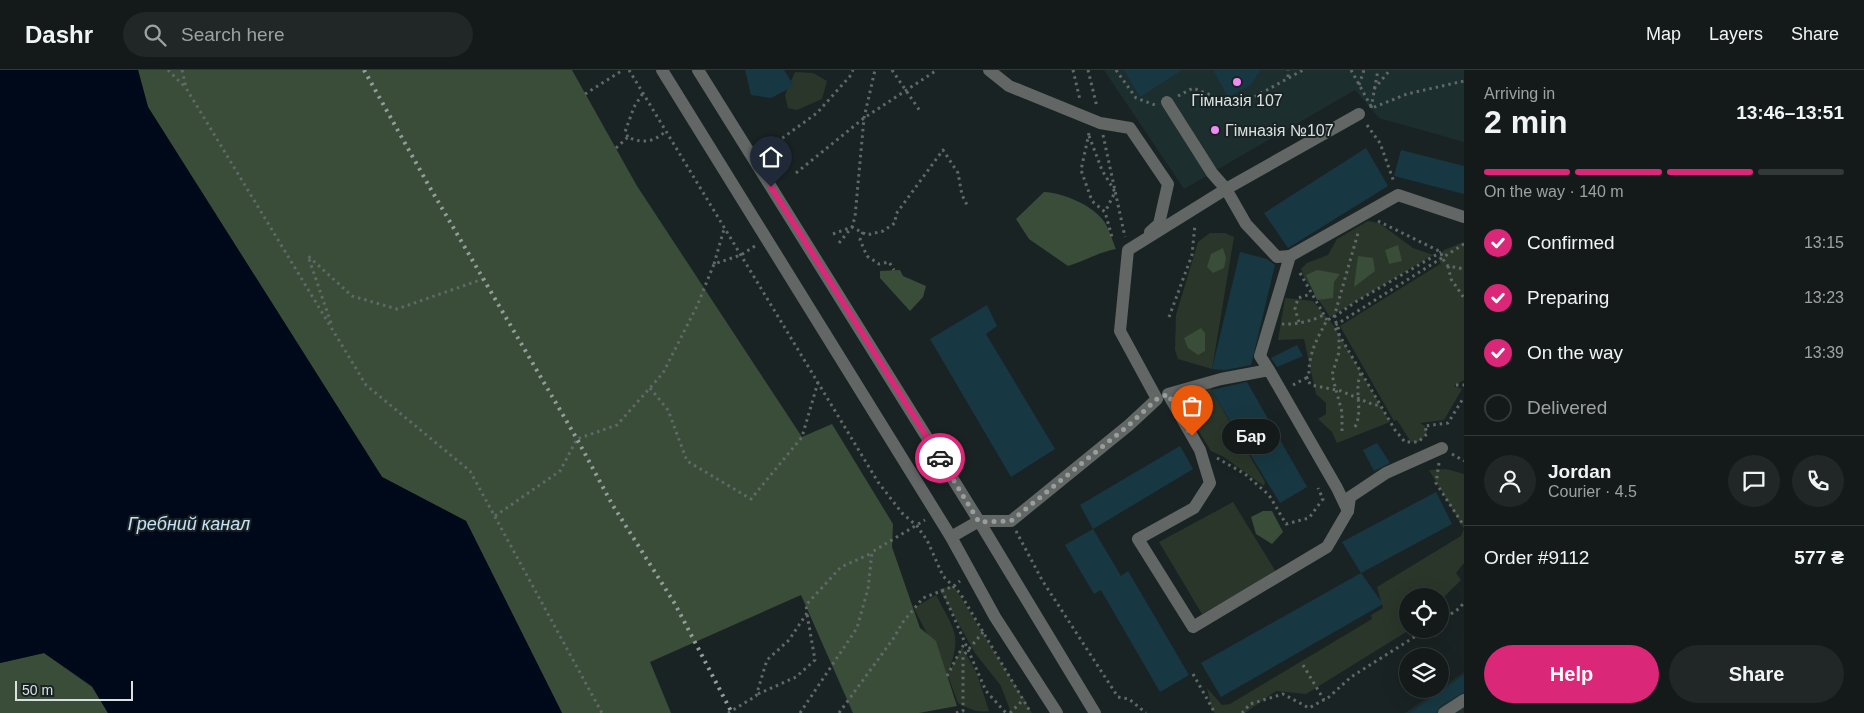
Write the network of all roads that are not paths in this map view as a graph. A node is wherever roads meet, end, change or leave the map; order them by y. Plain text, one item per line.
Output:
1 (662, 70) edge
2 (698, 70) edge
3 (989, 70) edge
4 (1167, 102) road end
5 (1359, 114) road end
6 (1226, 188) junction
7 (1464, 217) edge
8 (1128, 250) junction
9 (1290, 256) junction
10 (1268, 370) junction
11 (1162, 396) junction
12 (1442, 448) road end
13 (1348, 511) junction
14 (979, 522) junction
15 (951, 537) junction
16 (1464, 700) edge
17 (1057, 713) edge
18 (1095, 713) edge
19 (1444, 713) edge

1 - 15 street
2 - 14 street
3 - 8 street
4 - 6 street
5 - 6 street
6 - 8 street
6 - 9 street
7 - 9 street
8 - 11 street
9 - 10 street
10 - 11 street
10 - 13 street
11 - 13 street
11 - 14 street
12 - 13 street
14 - 15 street
14 - 18 street
15 - 17 street
16 - 19 street

